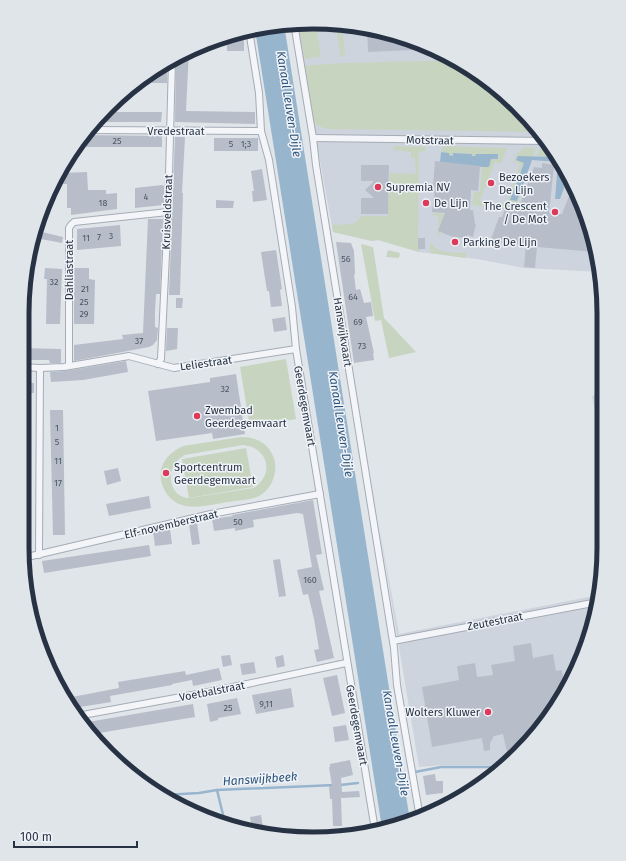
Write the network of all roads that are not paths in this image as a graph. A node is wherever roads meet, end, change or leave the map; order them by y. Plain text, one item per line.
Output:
1 (295, 30) edge
2 (250, 36) edge
3 (172, 67) edge
4 (96, 130) edge
5 (170, 131) junction
6 (261, 131) junction
7 (314, 138) junction
8 (539, 141) edge
9 (168, 212) junction
10 (296, 349) junction
11 (158, 364) junction
12 (69, 366) junction
13 (29, 367) edge
14 (40, 368) junction
15 (320, 494) junction
16 (39, 555) junction
17 (29, 557) edge
18 (592, 603) edge
19 (393, 641) junction
20 (346, 663) junction
21 (83, 715) edge
22 (419, 811) edge
23 (374, 825) edge

1 - 7 street, Hanswijkvaart
2 - 6 street, Geerdegemvaart
3 - 5 street, Kruisveldstraat
4 - 5 street, Vredestraat
5 - 6 street, Vredestraat
5 - 9 street, Kruisveldstraat
6 - 10 street, Geerdegemvaart
7 - 8 street, Motstraat
7 - 19 street, Hanswijkvaart
9 - 11 street, Kruisveldstraat
9 - 12 street, Dahliastraat
10 - 11 street, Leliestraat
10 - 15 street, Geerdegemvaart
11 - 12 street, Leliestraat
12 - 14 street, Leliestraat
13 - 14 street, Leliestraat
14 - 16 street
15 - 16 street, Elf-novemberstraat
15 - 20 street, Geerdegemvaart
16 - 17 street, Elf-novemberstraat
18 - 19 street, Zeutestraat
19 - 22 street, Hanswijkvaart
20 - 21 street, Voetbalstraat
20 - 23 street, Geerdegemvaart

